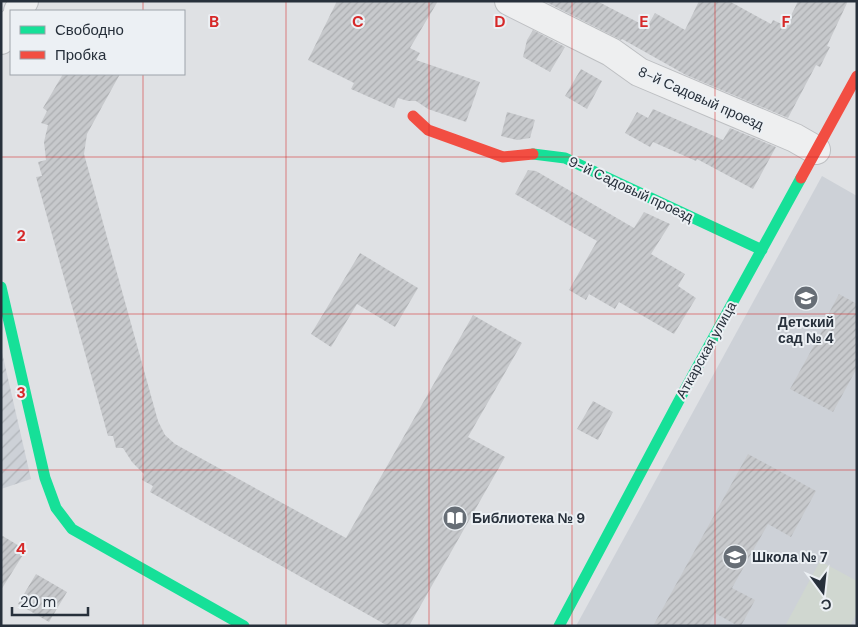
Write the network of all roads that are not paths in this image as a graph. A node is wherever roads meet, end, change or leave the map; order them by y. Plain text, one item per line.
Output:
1 (509, 1) edge
2 (10, 25) edge
3 (1, 40) edge
4 (857, 76) edge
5 (413, 116) dead end
6 (816, 150) junction
7 (762, 250) junction
8 (1, 288) edge
9 (244, 626) edge
10 (559, 626) edge

1 - 6 street, 8-й Садовый проезд
2 - 3 street
4 - 6 street, Аткарская улица
5 - 7 street, 9-й Садовый проезд
6 - 7 street, Аткарская улица
7 - 10 street, Аткарская улица
8 - 9 street

